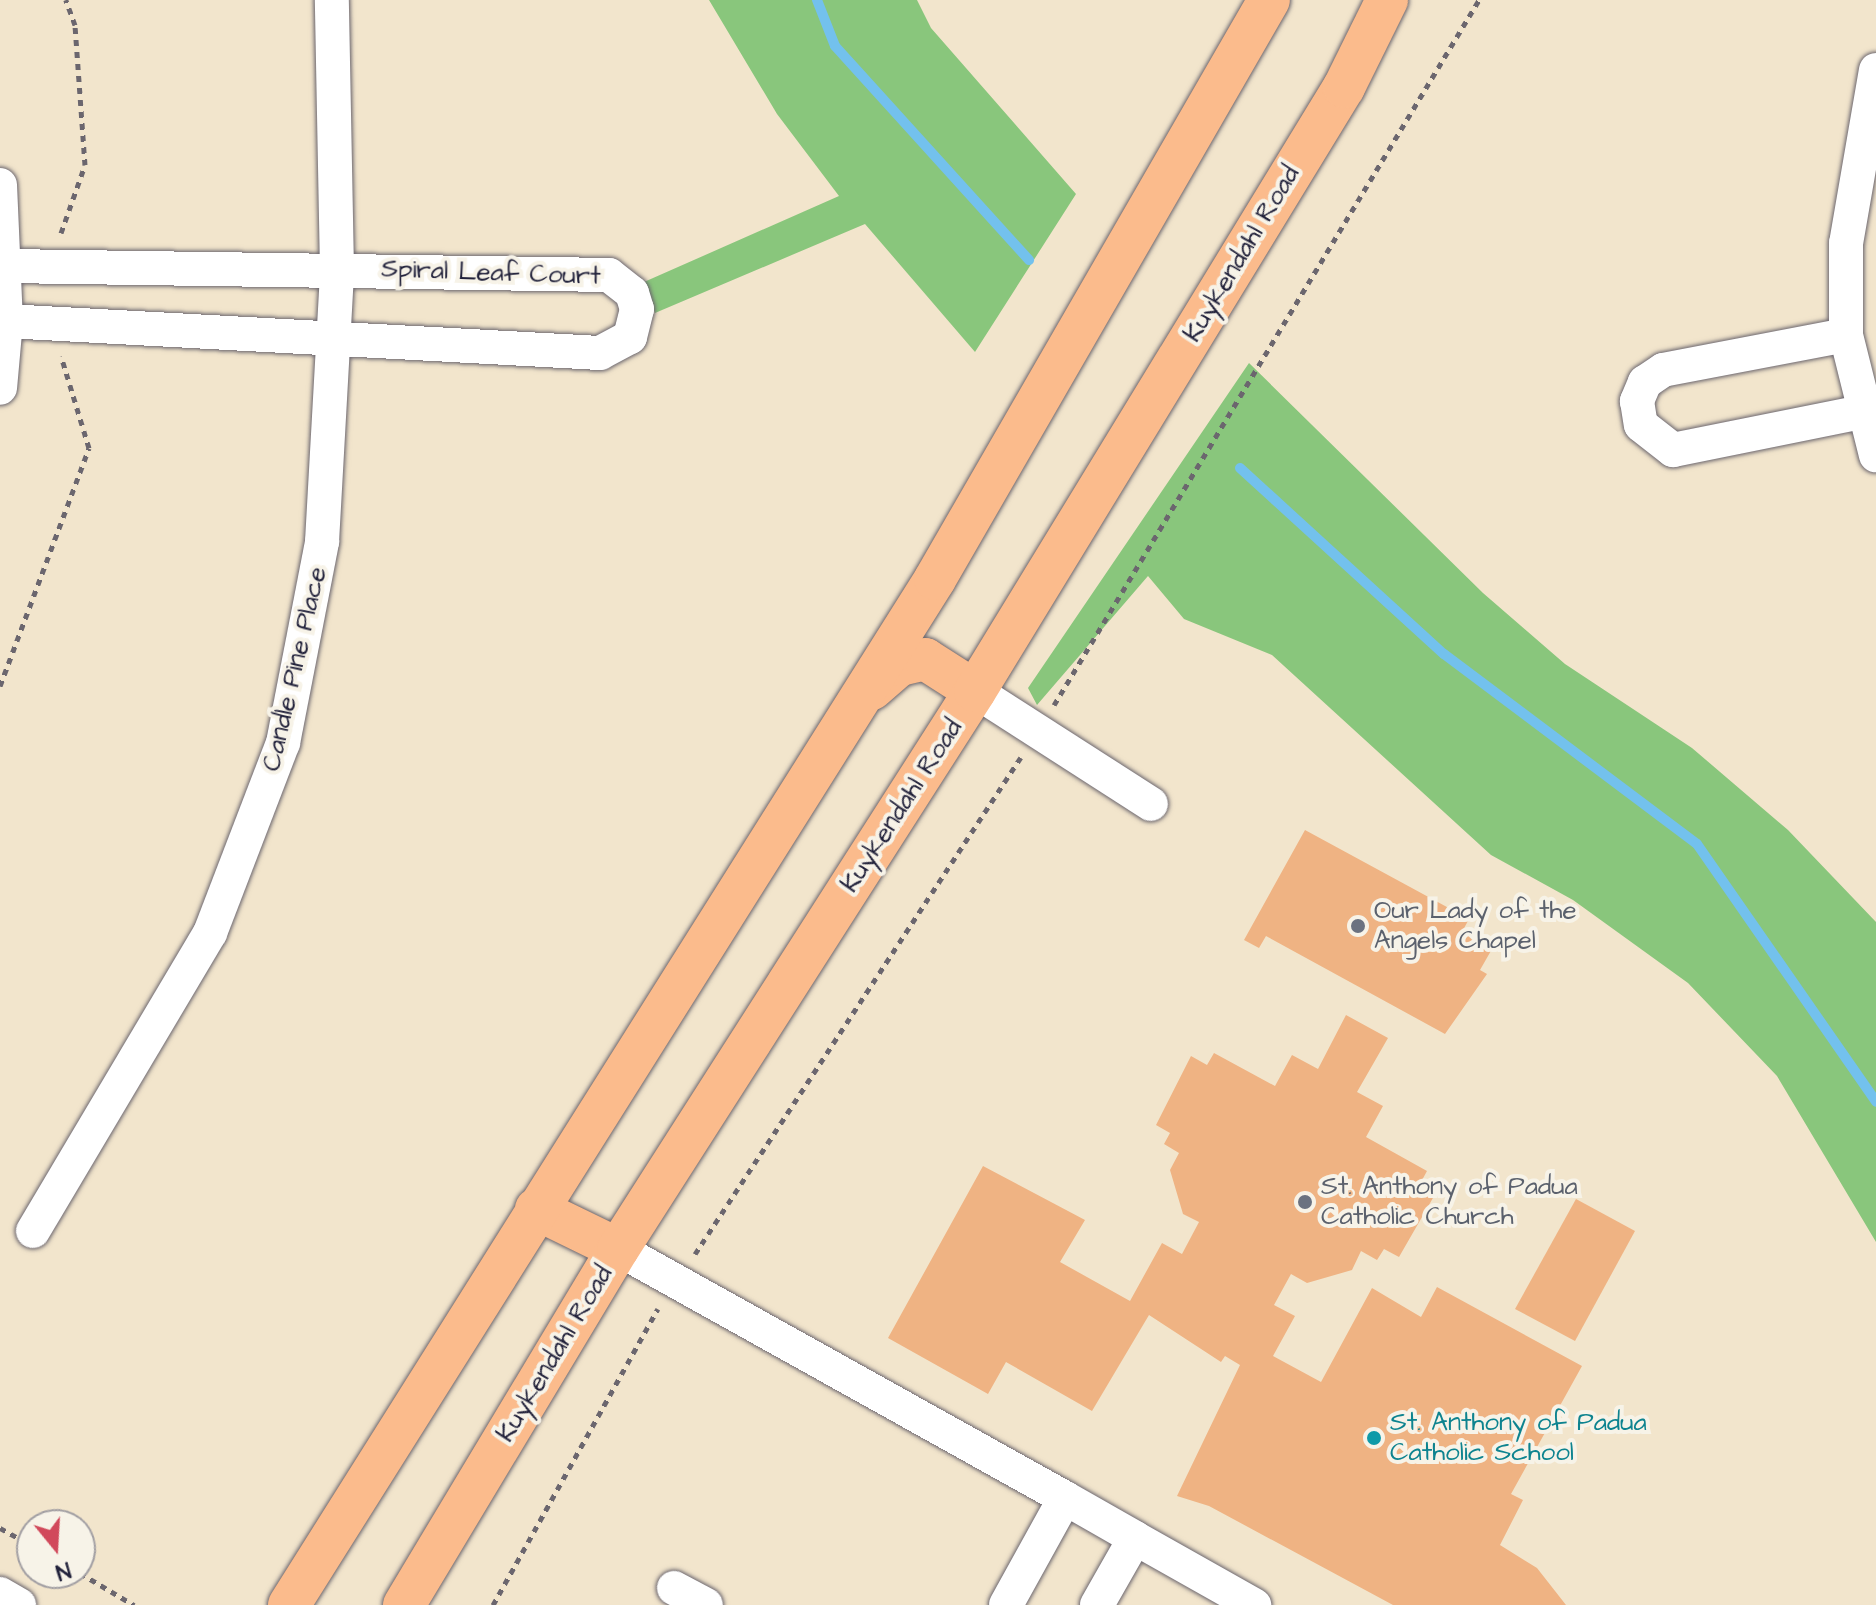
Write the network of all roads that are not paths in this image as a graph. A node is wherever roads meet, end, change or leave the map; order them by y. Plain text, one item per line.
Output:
1 (332, 0) edge
2 (1269, 0) edge
3 (1387, 0) edge
4 (1876, 70) edge
5 (0, 185) edge
6 (5, 266) junction
7 (337, 270) junction
8 (6, 321) junction
9 (1846, 335) junction
10 (334, 339) junction
11 (0, 388) edge
12 (1862, 412) junction
13 (1876, 455) edge
14 (975, 691) junction
15 (860, 700) junction
16 (1151, 804) dead end
17 (536, 1209) junction
18 (33, 1231) dead end
19 (618, 1249) junction
20 (1065, 1498) junction
21 (1135, 1538) junction
22 (674, 1588) dead end
23 (0, 1594) edge
24 (19, 1605) edge
25 (289, 1605) edge
26 (404, 1605) edge
27 (706, 1605) edge
28 (1006, 1605) edge
29 (1097, 1605) edge
30 (1254, 1605) edge

1 - 7 street, Candle Pine Place
2 - 15 main road
3 - 14 main road, Kuykendahl Road
4 - 9 street
5 - 6 street
6 - 7 street, Spiral Leaf Court
6 - 8 street
7 - 10 street, Candle Pine Place
7 - 10 street, Spiral Leaf Court
8 - 10 street, Spiral Leaf Court
8 - 11 street
9 - 12 street
9 - 12 street
10 - 18 street, Candle Pine Place
12 - 13 street
14 - 15 main road
14 - 16 street
14 - 19 main road, Kuykendahl Road
15 - 17 main road
17 - 19 main road
17 - 25 main road
19 - 20 street
19 - 26 main road, Kuykendahl Road
20 - 21 street
20 - 28 street
21 - 29 street
21 - 30 street
22 - 27 street
23 - 24 street

